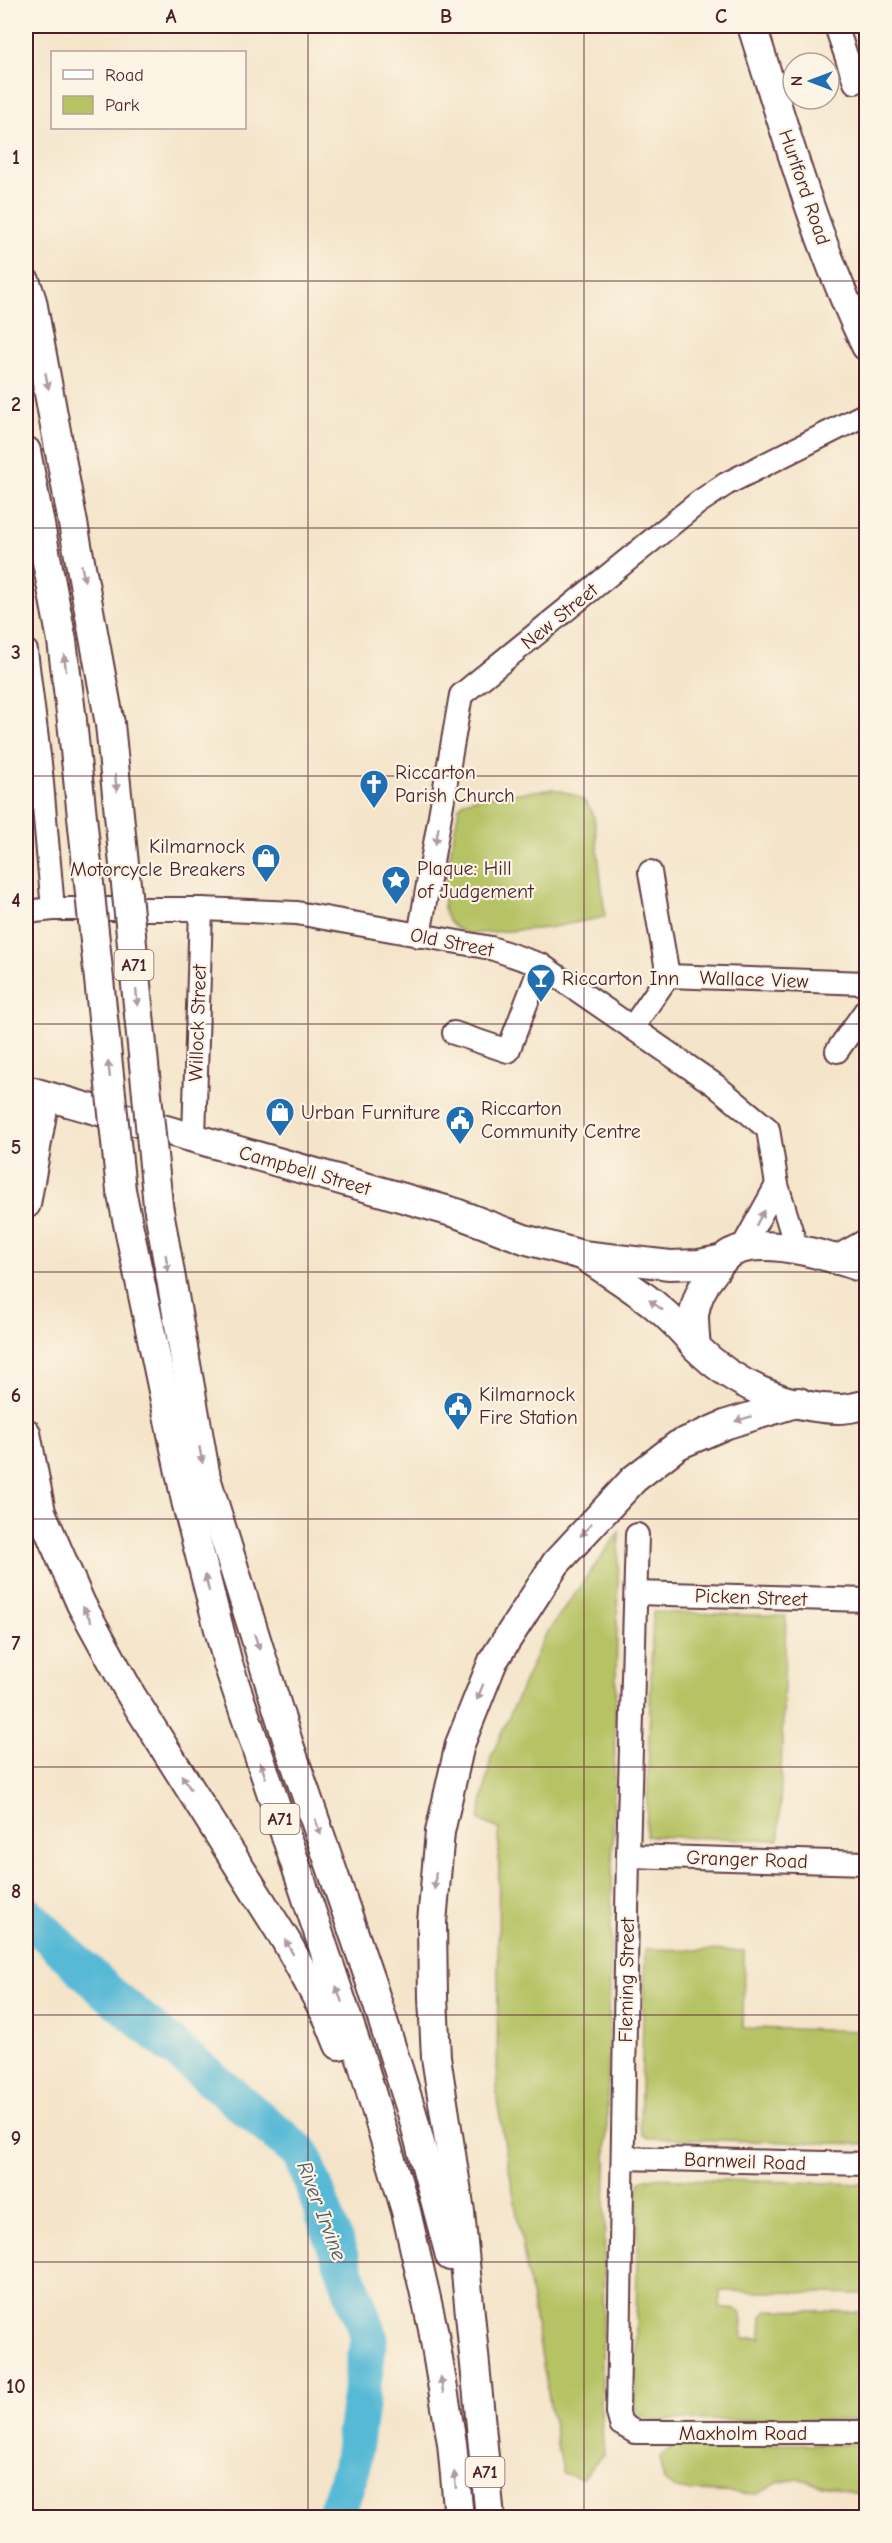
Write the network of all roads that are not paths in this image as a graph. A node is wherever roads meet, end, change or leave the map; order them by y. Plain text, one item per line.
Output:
1 (752, 26) edge
2 (837, 26) edge
3 (855, 82) dead end
4 (26, 283) edge
5 (864, 336) edge
6 (867, 414) edge
7 (26, 451) edge
8 (26, 651) edge
9 (650, 872) dead end
10 (53, 909) junction
11 (201, 909) junction
12 (26, 912) edge
13 (419, 936) junction
14 (541, 965) junction
15 (668, 976) junction
16 (867, 983) edge
17 (867, 1010) edge
18 (632, 1028) junction
19 (454, 1033) dead end
20 (837, 1051) dead end
21 (35, 1094) edge
22 (194, 1137) junction
23 (777, 1185) junction
24 (26, 1204) edge
25 (867, 1244) edge
26 (796, 1250) junction
27 (732, 1254) junction
28 (582, 1255) junction
29 (837, 1260) junction
30 (867, 1269) edge
31 (696, 1347) junction
32 (799, 1402) junction
33 (867, 1405) edge
34 (26, 1433) edge
35 (637, 1535) dead end
36 (636, 1593) junction
37 (867, 1600) edge
38 (628, 1856) junction
39 (867, 1863) edge
40 (623, 2158) junction
41 (867, 2164) edge
42 (406, 2211) junction
43 (621, 2424) joint
44 (481, 2426) junction
45 (867, 2432) edge
46 (459, 2517) edge
47 (490, 2517) edge

1 - 5 main road, Hurlford Road
2 - 3 street
4 -> 44 main road, A71, bridge
6 -> 13 street, New Street
42 -> 7 main road, A71, bridge
8 - 10 street
9 - 15 street
10 - 11 street, Old Street
10 - 12 street, Old Street
11 - 13 street, Old Street
11 - 22 street, Willock Street
13 - 14 street, Old Street
14 - 18 street, Old Street
14 - 19 street
15 - 16 street, Wallace View
15 - 18 street
17 - 20 street
18 - 23 street, Old Street
21 - 22 main road, Campbell Street
21 - 24 main road
22 - 28 main road, Campbell Street
23 - 26 street, Old Street
27 -> 23 street
25 - 29 main road
26 - 27 main road, Campbell Street
26 - 29 main road, Campbell Street
27 - 28 main road, Campbell Street
27 - 31 main road
31 -> 28 main road, Campbell Street
29 - 30 main road, Campbell Street
31 - 32 main road, Campbell Street
32 - 33 main road, Campbell Street
32 -> 44 main road
42 -> 34 main road
35 - 36 street, Fleming Street
36 - 37 street, Picken Street
36 - 38 street, Fleming Street
38 - 39 street, Granger Road
38 - 40 street, Fleming Street
40 - 41 street, Barnweil Road
40 - 43 street, Fleming Street
46 -> 42 main road, A71
43 - 45 street, Maxholm Road
44 - 47 main road, A71

